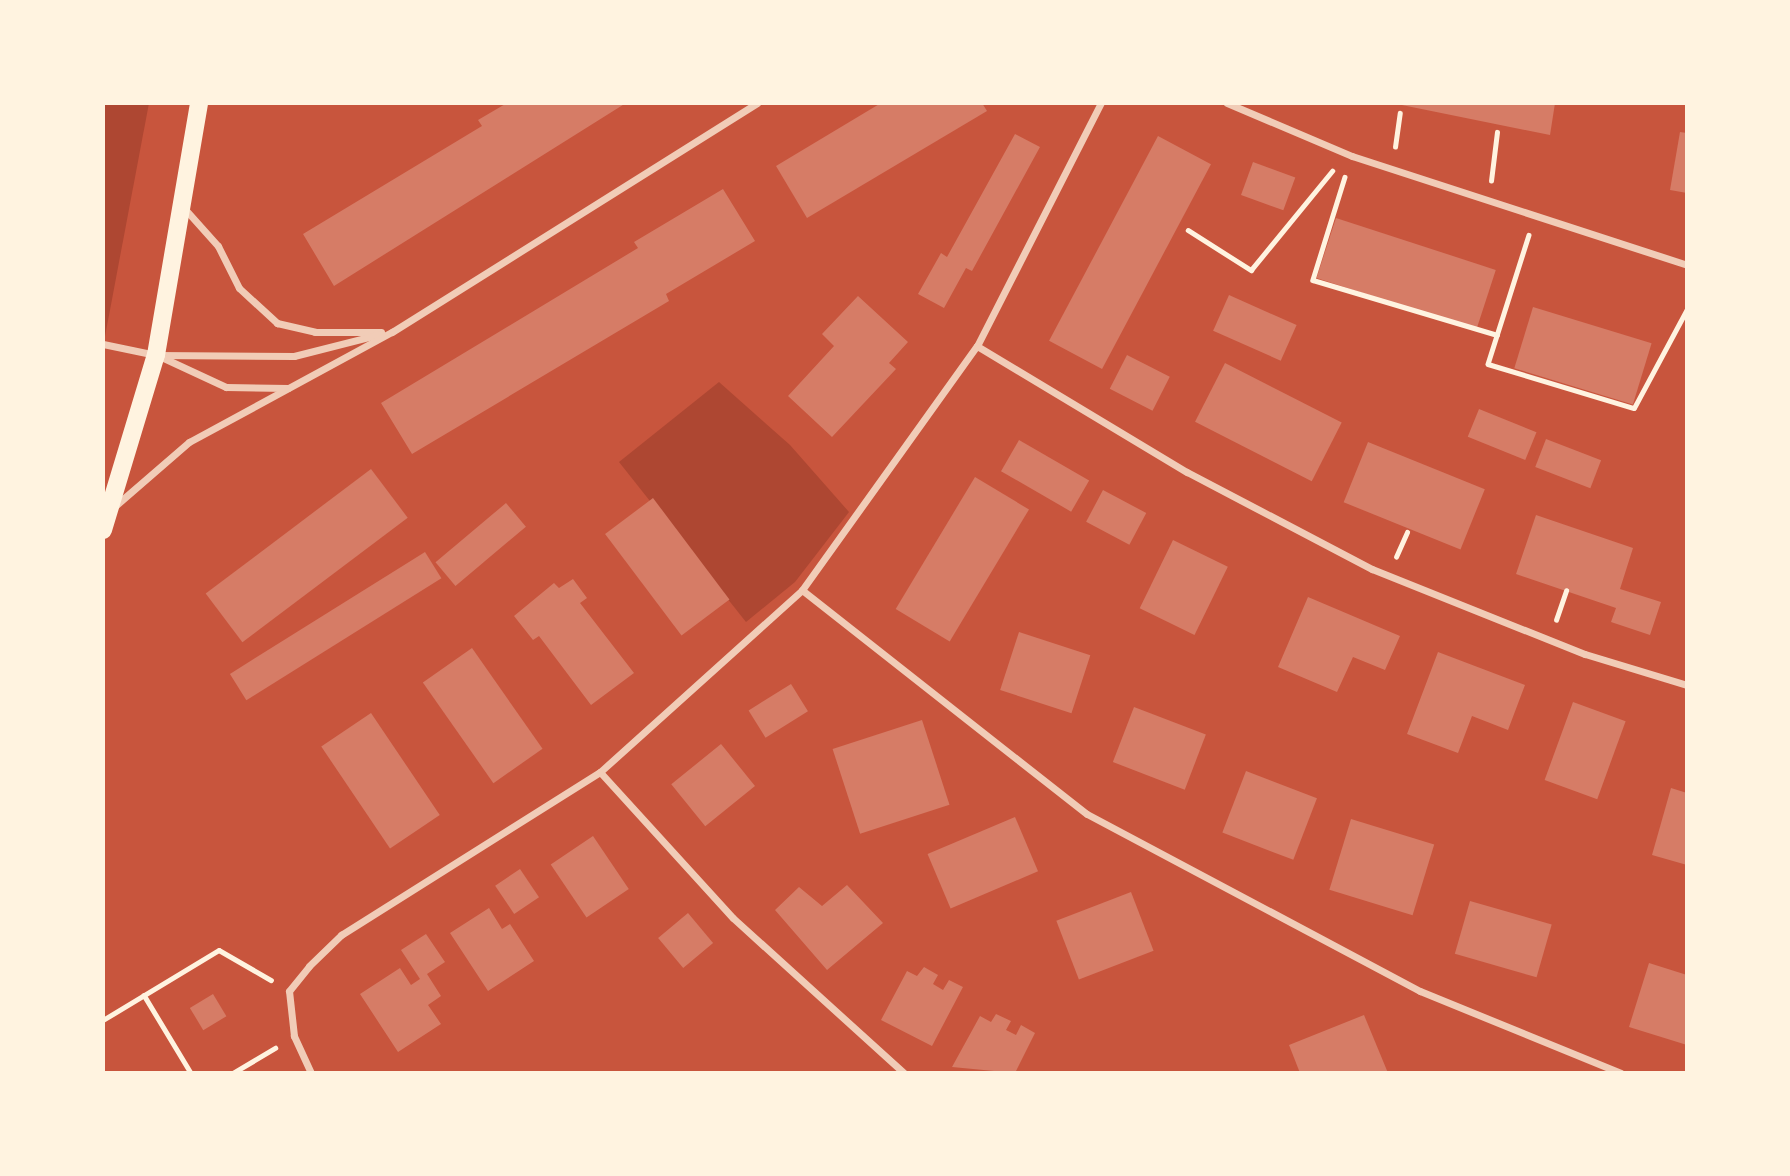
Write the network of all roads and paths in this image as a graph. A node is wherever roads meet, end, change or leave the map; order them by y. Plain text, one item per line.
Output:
1 (199, 103) edge
2 (757, 103) edge
3 (1101, 103) edge
4 (1227, 103) edge
5 (1400, 113) dead end
6 (1497, 132) dead end
7 (1349, 155) junction
8 (1391, 169) junction
9 (1488, 199) junction
10 (181, 206) junction
11 (1535, 215) junction
12 (1188, 230) dead end
13 (1687, 265) edge
14 (1687, 309) edge
15 (392, 332) junction
16 (1497, 335) junction
17 (103, 344) edge
18 (977, 346) junction
19 (156, 355) junction
20 (292, 387) junction
21 (109, 510) junction
22 (103, 530) edge
23 (802, 590) junction
24 (1566, 591) dead end
25 (1550, 640) junction
26 (1687, 685) edge
27 (600, 772) junction
28 (289, 991) junction
29 (144, 995) junction
30 (103, 1020) edge
31 (293, 1036) junction
32 (191, 1073) edge
33 (233, 1073) edge
34 (311, 1073) edge
35 (904, 1073) edge
36 (1620, 1073) edge

1 - 10 main road
2 - 15 street
3 - 18 street
4 - 7 street
5 - 8 path
6 - 9 path
7 - 8 street
7 - 12 path
7 - 16 path
8 - 9 street
9 - 11 street
10 - 15 street
10 - 19 main road
11 - 13 street
11 - 16 path
14 - 16 path
15 - 19 street
15 - 20 street
17 - 19 street
18 - 23 street
18 - 25 street
19 - 20 street
19 - 21 main road
20 - 21 street
21 - 22 main road
23 - 27 street
23 - 36 street
24 - 25 path
25 - 26 street
27 - 28 street
27 - 35 street
28 - 29 path
28 - 31 street
29 - 30 path
29 - 32 path
31 - 33 path
31 - 34 street

